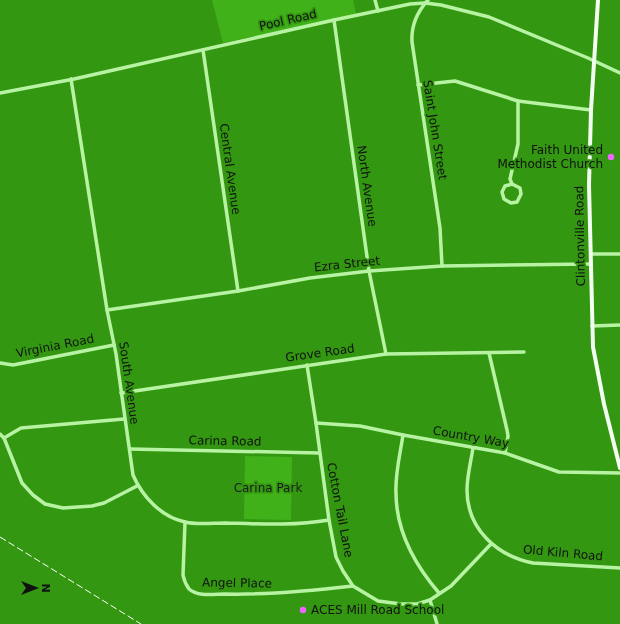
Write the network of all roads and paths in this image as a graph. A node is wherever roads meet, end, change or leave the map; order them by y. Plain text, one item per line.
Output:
1 (375, 0) edge
2 (598, 0) edge
3 (426, 1) edge
4 (378, 11) junction
5 (334, 20) junction
6 (203, 50) junction
7 (594, 61) junction
8 (620, 73) edge
9 (71, 80) junction
10 (418, 85) junction
11 (0, 93) edge
12 (518, 101) junction
13 (591, 110) junction
14 (512, 184) junction
15 (591, 254) junction
16 (620, 254) edge
17 (591, 264) junction
18 (442, 266) junction
19 (369, 271) junction
20 (238, 291) junction
21 (107, 310) junction
22 (620, 325) edge
23 (592, 326) junction
24 (114, 345) junction
25 (524, 352) dead end
26 (489, 353) junction
27 (386, 354) junction
28 (0, 363) edge
29 (307, 365) junction
30 (121, 393) junction
31 (124, 419) junction
32 (316, 423) junction
33 (0, 434) edge
34 (403, 435) junction
35 (4, 438) junction
36 (473, 448) junction
37 (130, 449) junction
38 (319, 453) junction
39 (505, 453) junction
40 (620, 468) edge
41 (620, 473) edge
42 (137, 486) junction
43 (329, 520) junction
44 (185, 522) junction
45 (491, 544) junction
46 (620, 568) edge
47 (353, 586) junction
48 (439, 593) junction
49 (430, 600) junction
50 (437, 624) edge

1 - 4 street
2 - 7 main road, Clintonville Road
3 - 4 street, Pool Road
3 - 7 street, Pool Road
3 - 10 street, Saint John Street
4 - 5 street, Pool Road
5 - 6 street, Pool Road
5 - 19 street, North Avenue
6 - 9 street, Pool Road
6 - 20 street, Central Avenue
7 - 8 street, Pool Road
7 - 13 main road, Clintonville Road
9 - 11 street, Pool Road
9 - 21 street, South Avenue
10 - 12 street
10 - 18 street, Saint John Street
12 - 13 street
12 - 14 street
13 - 15 main road, Clintonville Road
14 - 14 street
15 - 16 street
15 - 17 main road, Clintonville Road
17 - 18 street, Ezra Street
17 - 23 main road, Clintonville Road
18 - 19 street, Ezra Street
19 - 20 street, Ezra Street
19 - 27 street, North Avenue
20 - 21 street, Ezra Street
21 - 24 street, South Avenue
22 - 23 street
23 - 40 main road, Clintonville Road
24 - 28 street, Virginia Road
24 - 30 street, South Avenue
25 - 26 street, Grove Road
26 - 27 street, Grove Road
26 - 39 street
27 - 29 street, Grove Road
29 - 30 street, Grove Road
29 - 32 street, Cotton Tail Lane
30 - 31 street, South Avenue
31 - 35 street
31 - 37 street, South Avenue
32 - 34 street, Country Way
32 - 38 street, Cotton Tail Lane
33 - 35 street
34 - 36 street, Country Way
34 - 48 street
35 - 42 street
36 - 39 street, Country Way
36 - 45 street, Old Kiln Road
37 - 38 street, Carina Road
37 - 42 street, South Avenue
38 - 43 street, Cotton Tail Lane
39 - 41 street, Country Way
42 - 44 street, South Avenue
43 - 44 street, South Avenue
43 - 47 street, Cotton Tail Lane
44 - 47 street, Angel Place
45 - 46 street, Old Kiln Road
45 - 48 street, Cotton Tail Lane
47 - 49 street, Cotton Tail Lane
48 - 49 street, Cotton Tail Lane
49 - 50 street

